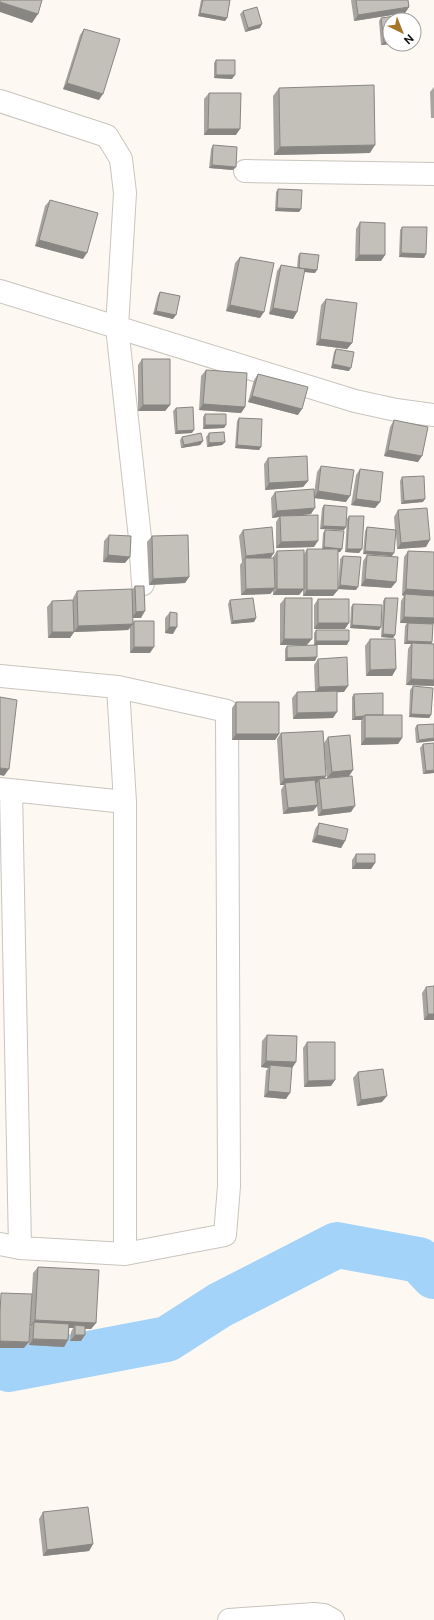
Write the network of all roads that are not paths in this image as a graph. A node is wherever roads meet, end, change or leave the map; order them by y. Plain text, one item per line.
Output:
1 (0, 101) edge
2 (244, 171) dead end
3 (434, 174) edge
4 (0, 290) edge
5 (117, 327) junction
6 (434, 415) edge
7 (143, 584) edge
8 (0, 676) edge
9 (118, 687) junction
10 (5, 789) edge
11 (126, 802) junction
12 (10, 1246) edge
13 (125, 1254) junction
14 (228, 1620) edge
15 (333, 1620) edge

1 - 5 street
2 - 3 street
4 - 5 street
5 - 6 street
5 - 7 street
8 - 9 street
9 - 11 street
9 - 13 street
10 - 11 street
10 - 12 street
11 - 13 street
12 - 13 street
14 - 15 street

